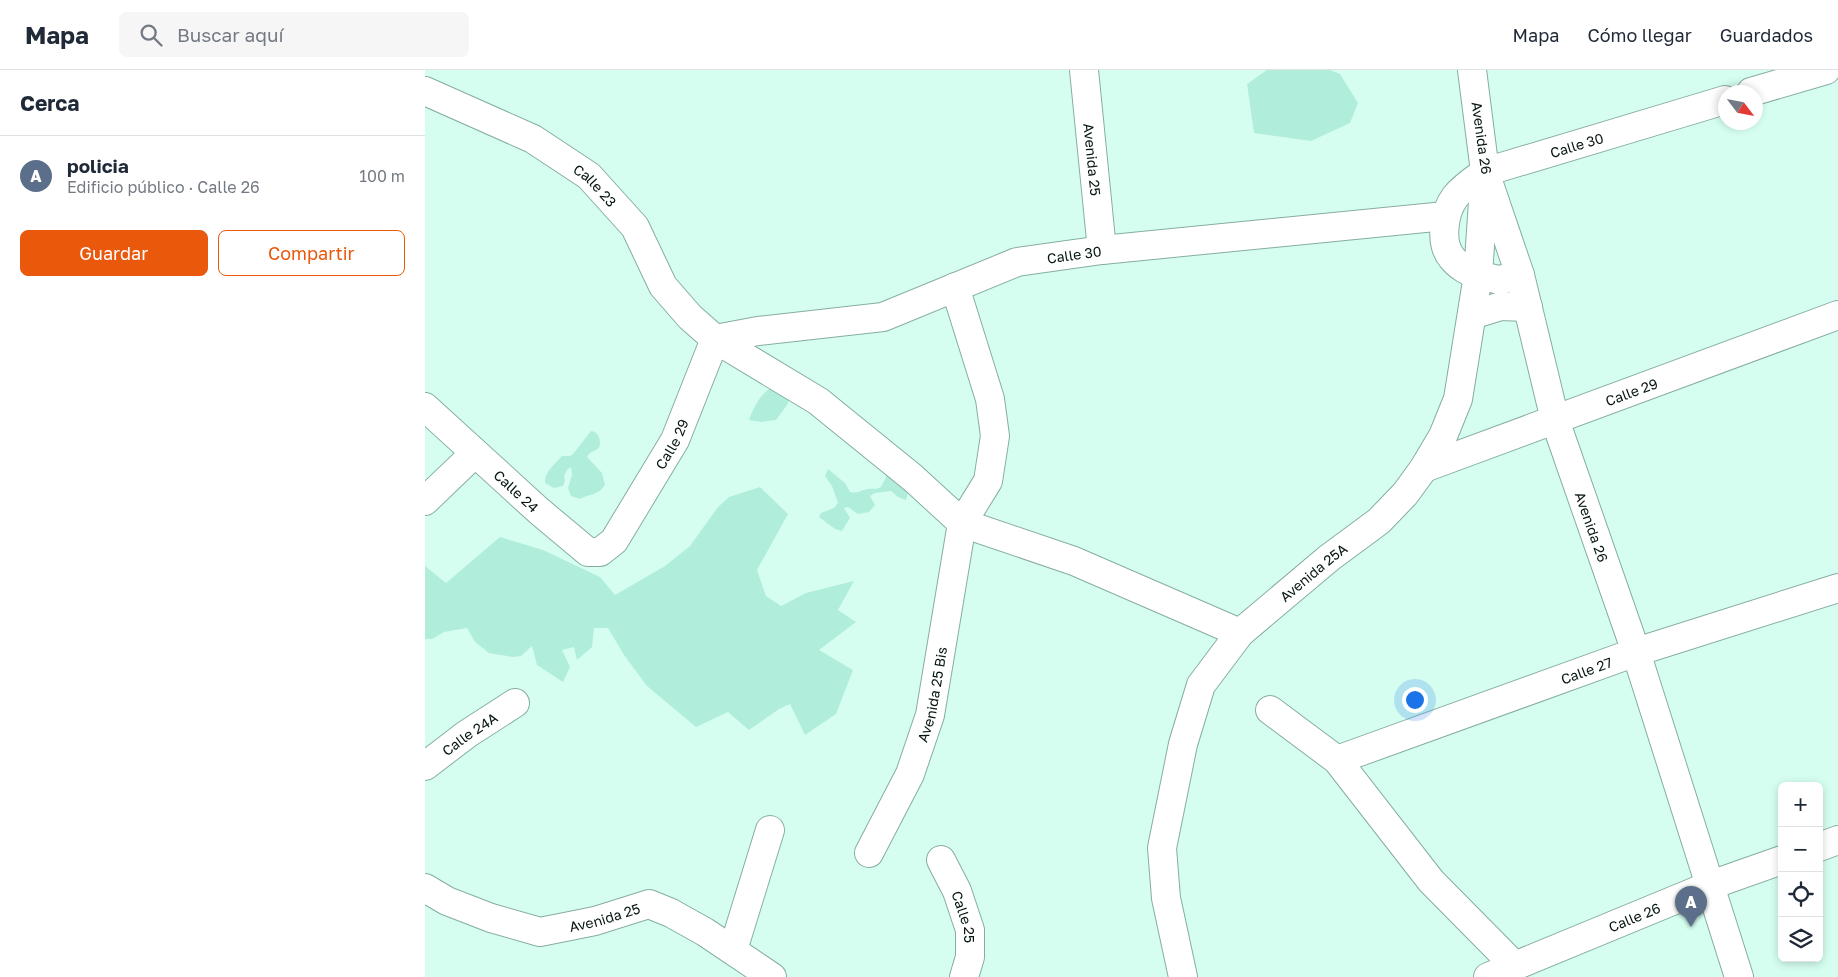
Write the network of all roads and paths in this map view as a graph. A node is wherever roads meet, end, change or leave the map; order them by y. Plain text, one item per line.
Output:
1 (1084, 70) edge
2 (1472, 70) edge
3 (1825, 70) edge
4 (1763, 88) edge
5 (425, 91) edge
6 (1718, 102) edge
7 (1485, 172) junction
8 (1445, 216) junction
9 (1102, 250) junction
10 (1478, 275) junction
11 (1520, 275) junction
12 (955, 287) junction
13 (1529, 307) junction
14 (1472, 315) junction
15 (1838, 315) edge
16 (715, 339) junction
17 (425, 408) edge
18 (1555, 420) junction
19 (475, 453) junction
20 (1424, 468) junction
21 (425, 501) edge
22 (962, 523) junction
23 (614, 541) joint
24 (1838, 588) edge
25 (1240, 633) junction
26 (1636, 652) junction
27 (515, 703) dead end
28 (1270, 710) dead end
29 (1337, 760) junction
30 (425, 766) edge
31 (771, 830) dead end
32 (1838, 840) edge
33 (1823, 846) edge
34 (869, 853) dead end
35 (941, 860) dead end
36 (1778, 861) edge
37 (1711, 885) junction
38 (425, 888) edge
39 (733, 950) junction
40 (1514, 965) junction
41 (772, 977) edge
42 (964, 977) edge
43 (1183, 977) edge
44 (1488, 977) edge
45 (1739, 977) edge

1 - 9 street, Avenida 25
2 - 7 street, Avenida 26
3 - 4 street
5 - 16 street, Calle 23
6 - 7 street, Calle 30
7 - 8 street, Calle 30
7 - 10 street, Avenida 25A
7 - 11 street, Avenida 26
8 - 9 street, Calle 30
8 - 10 street
9 - 12 street, Calle 30
10 - 11 street
10 - 14 street, Avenida 25A
11 - 13 street, Avenida 26
12 - 16 street, Calle 30
12 - 22 street
13 - 14 street
13 - 18 street, Avenida 26
14 - 20 street, Avenida 25A
15 - 18 street, Calle 29
16 - 22 street, Calle 23
16 - 23 street, Calle 29
17 - 19 street, Calle 24
18 - 20 street, Calle 29
18 - 26 street, Avenida 26
19 - 21 street
19 - 23 street, Calle 24
20 - 25 street, Avenida 25A
22 - 25 street
22 - 34 street, Avenida 25 Bis
24 - 26 street, Calle 27
25 - 43 street, Avenida 25A
26 - 29 street, Calle 27
26 - 37 street, Avenida 26
27 - 30 street, Calle 24A
28 - 29 street
29 - 40 street
31 - 39 street
32 - 33 street
35 - 42 street, Calle 25
36 - 37 street, Calle 26
37 - 40 street, Calle 26
37 - 45 street, Avenida 26
38 - 39 street, Avenida 25
39 - 41 street, Avenida 25
40 - 44 street, Calle 26

